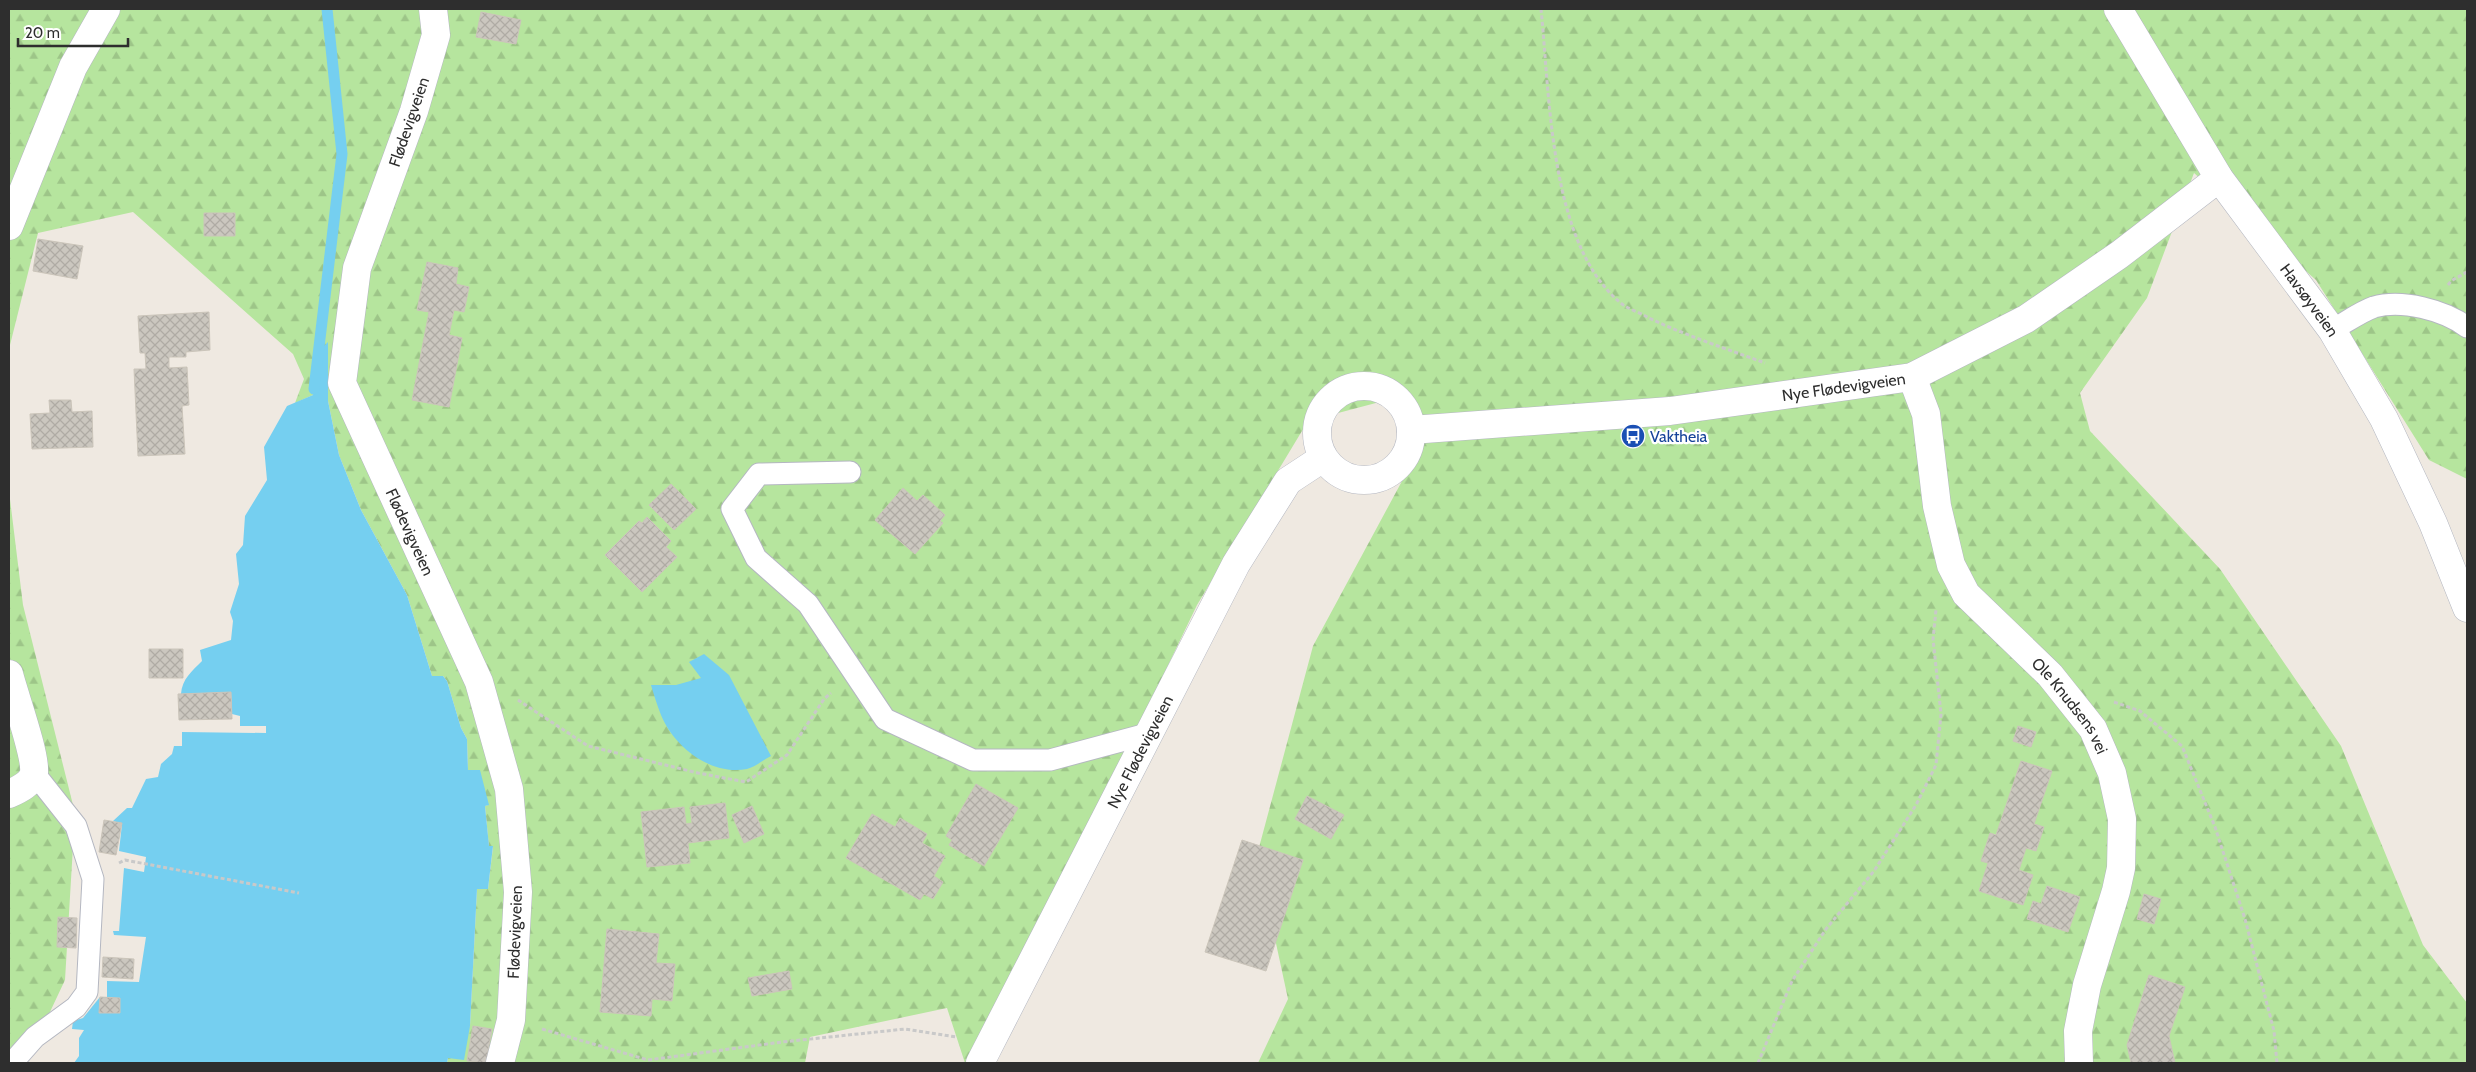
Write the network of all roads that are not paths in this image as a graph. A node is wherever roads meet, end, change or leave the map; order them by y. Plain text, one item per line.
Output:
1 (106, 9) edge
2 (433, 9) edge
3 (2118, 9) edge
4 (2219, 178) junction
5 (9, 226) edge
6 (2467, 327) edge
7 (2332, 330) junction
8 (1912, 378) junction
9 (1411, 430) junction
10 (1323, 458) junction
11 (850, 472) dead end
12 (2467, 608) edge
13 (9, 674) edge
14 (1147, 734) junction
15 (34, 773) junction
16 (9, 794) edge
17 (986, 1053) edge
18 (12, 1063) edge
19 (500, 1063) edge
20 (2079, 1063) edge

1 - 5 street
2 - 19 street, Flødevigveien
3 - 4 street, Havsøyveien
4 - 7 street, Havsøyveien
4 - 8 street, Nye Flødevigveien
6 - 7 lane
7 - 12 street, Havsøyveien
8 - 9 street, Nye Flødevigveien
8 - 20 street, Ole Knudsens vei
9 - 10 street
9 - 10 street
10 - 14 street, Nye Flødevigveien
11 - 14 lane
13 - 15 street
14 - 17 street, Nye Flødevigveien
15 - 16 street
15 - 18 lane

